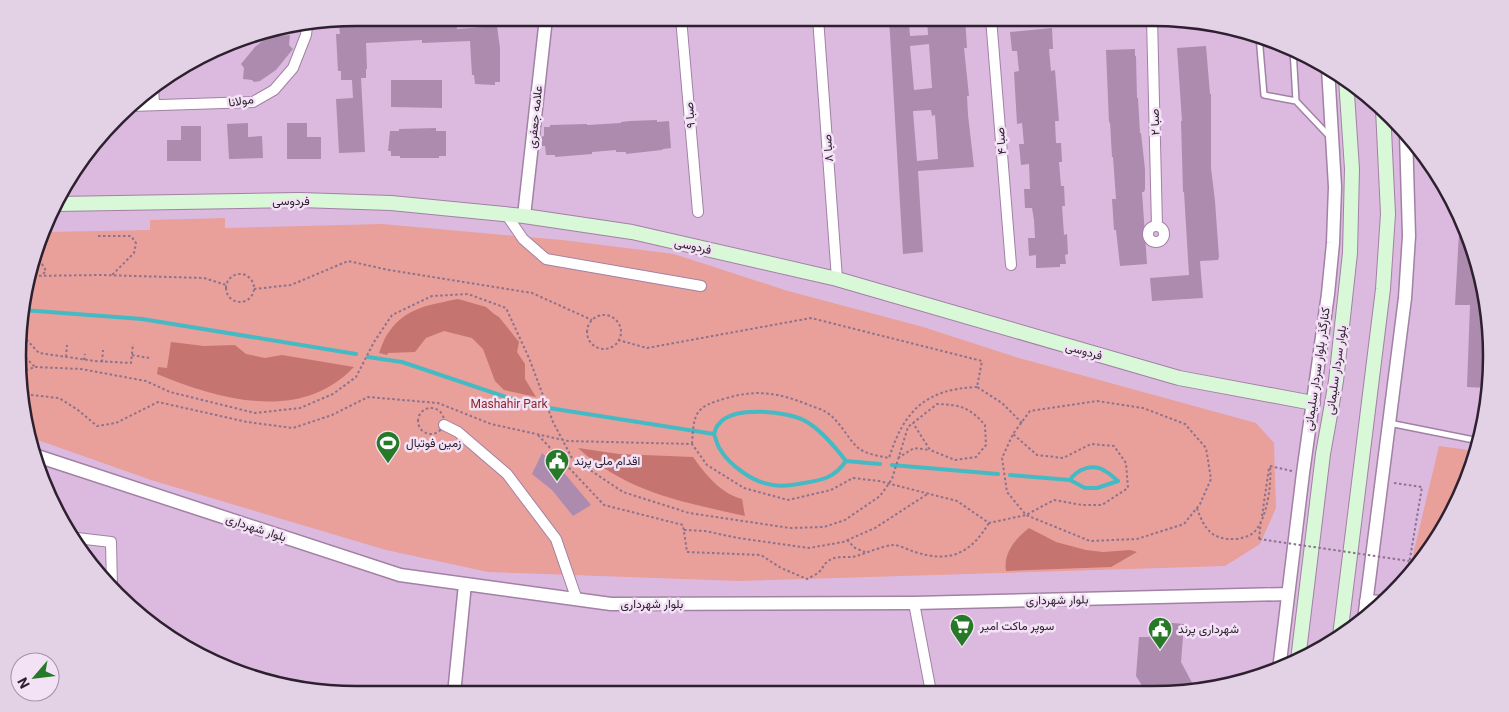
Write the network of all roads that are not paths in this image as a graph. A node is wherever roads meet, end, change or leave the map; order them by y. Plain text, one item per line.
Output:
1 (545, 26) edge
2 (683, 26) edge
3 (819, 26) edge
4 (992, 26) edge
5 (1152, 26) edge
6 (307, 30) edge
7 (1260, 44) edge
8 (1293, 58) edge
9 (1328, 77) edge
10 (1347, 89) edge
11 (153, 95) edge
12 (1296, 101) junction
13 (154, 105) junction
14 (142, 106) edge
15 (1384, 121) edge
16 (1332, 140) junction
17 (1406, 145) edge
18 (63, 204) edge
19 (698, 212) dead end
20 (506, 214) junction
21 (524, 216) junction
22 (1157, 226) dead end
23 (1011, 265) dead end
24 (837, 279) junction
25 (701, 286) dead end
26 (1312, 403) junction
27 (1389, 422) junction
28 (444, 425) road end
29 (1472, 440) edge
30 (43, 458) edge
31 (1302, 478) junction
32 (1315, 528) junction
33 (82, 539) edge
34 (112, 577) edge
35 (465, 584) junction
36 (1287, 594) junction
37 (577, 600) junction
38 (1366, 601) junction
39 (1373, 601) edge
40 (914, 603) junction
41 (1365, 608) edge
42 (1341, 627) edge
43 (1299, 652) edge
44 (1279, 661) edge
45 (455, 686) edge
46 (930, 686) edge

1 - 21 street, علامه جعفری
2 - 19 street, صبا ۹
3 - 24 street, صبا ۸
4 - 23 street, صبا ۴
5 - 22 street, صبا ۲
6 - 13 street, مولانا
7 - 12 lane
8 - 12 lane
9 - 16 street, کنارگذر بلوار سردار سلیمانی
10 - 32 main road, بلوار سردار سلیمانی
11 - 13 street
12 - 16 lane
13 - 14 street, مولانا
15 - 42 main road
16 - 26 street, کنارگذر بلوار سردار سلیمانی
17 - 27 street
18 - 20 main road, فردوسی
20 - 21 main road, فردوسی
20 - 25 street
21 - 24 main road, فردوسی
24 - 26 main road, فردوسی
26 - 31 street, کنارگذر بلوار سردار سلیمانی
27 - 29 lane
27 - 38 street
28 - 37 street
30 - 35 street, بلوار شهرداری
31 - 32 street
31 - 36 street, کنارگذر بلوار سردار سلیمانی
32 - 43 main road, بلوار سردار سلیمانی
33 - 34 street
35 - 37 street, بلوار شهرداری
35 - 45 street
36 - 40 street, بلوار شهرداری
36 - 44 street, کنارگذر بلوار سردار سلیمانی
37 - 40 street, بلوار شهرداری
38 - 39 street
38 - 41 street
40 - 46 street

